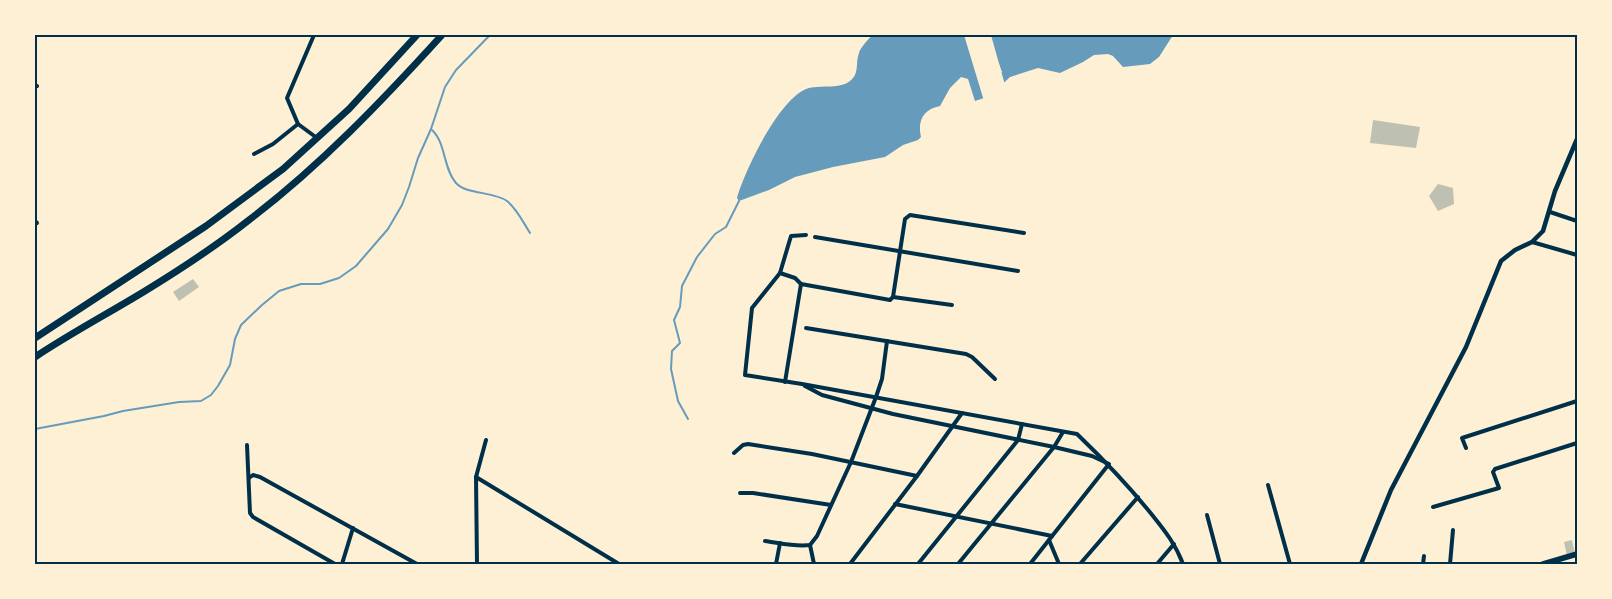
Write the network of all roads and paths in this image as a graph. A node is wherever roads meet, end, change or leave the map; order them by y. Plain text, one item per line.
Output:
1 (314, 35) edge
2 (417, 35) edge
3 (442, 35) edge
4 (298, 124) junction
5 (317, 138) junction
6 (1577, 139) edge
7 (1575, 148) edge
8 (254, 154) dead end
9 (1550, 212) junction
10 (1577, 221) edge
11 (1024, 233) dead end
12 (806, 235) dead end
13 (815, 237) dead end
14 (1532, 242) junction
15 (900, 251) junction
16 (1577, 256) edge
17 (1018, 272) dead end
18 (780, 273) junction
19 (801, 284) junction
20 (894, 297) junction
21 (952, 305) dead end
22 (806, 328) dead end
23 (35, 338) edge
24 (887, 341) junction
25 (35, 357) edge
26 (995, 379) dead end
27 (785, 382) junction
28 (802, 384) junction
29 (876, 397) junction
30 (1577, 401) edge
31 (871, 408) junction
32 (962, 413) junction
33 (1022, 424) junction
34 (952, 427) junction
35 (1063, 432) junction
36 (486, 440) dead end
37 (1018, 440) junction
38 (1577, 443) edge
39 (247, 445) dead end
40 (1054, 447) junction
41 (1466, 448) dead end
42 (734, 453) dead end
43 (851, 462) junction
44 (1109, 464) junction
45 (916, 476) junction
46 (476, 477) junction
47 (249, 478) junction
48 (1268, 485) dead end
49 (740, 493) dead end
50 (1138, 496) junction
51 (895, 504) junction
52 (830, 505) junction
53 (1433, 507) dead end
54 (1207, 515) dead end
55 (956, 517) junction
56 (991, 523) junction
57 (353, 528) junction
58 (1453, 530) dead end
59 (1052, 536) junction
60 (1049, 540) junction
61 (765, 541) dead end
62 (780, 543) junction
63 (1174, 544) junction
64 (810, 545) junction
65 (1577, 554) edge
66 (1424, 556) dead end
67 (408, 558) junction
68 (335, 564) edge
69 (342, 564) edge
70 (406, 564) edge
71 (417, 564) edge
72 (477, 564) edge
73 (619, 564) edge
74 (776, 564) edge
75 (814, 564) edge
76 (850, 564) edge
77 (918, 564) edge
78 (958, 564) edge
79 (1030, 564) edge
80 (1058, 564) edge
81 (1080, 564) edge
82 (1157, 564) edge
83 (1183, 564) edge
84 (1220, 564) edge
85 (1290, 564) edge
86 (1361, 564) edge
87 (1423, 564) edge
88 (1450, 564) edge
89 (1543, 564) edge

1 - 4 street
2 - 5 highway
3 - 25 highway
4 - 5 street
4 - 8 street
5 - 23 highway
6 - 7 street
7 - 9 street
9 - 10 street
9 - 14 street
11 - 15 street
12 - 18 street
13 - 15 street
14 - 16 street
14 - 86 street
15 - 17 street
15 - 20 street
18 - 19 street
18 - 27 street
19 - 20 street
19 - 27 street
20 - 21 street
22 - 24 street
24 - 26 street
24 - 29 street
27 - 28 street
28 - 29 street
28 - 31 street
29 - 31 street
29 - 32 street
30 - 41 street
31 - 34 street
31 - 43 street
32 - 33 street
32 - 34 street
33 - 35 street
33 - 37 street
34 - 37 street
34 - 45 street
35 - 40 street
35 - 44 street
36 - 46 street
37 - 40 street
37 - 55 street
38 - 53 street
39 - 47 street
40 - 44 street
40 - 56 street
42 - 43 street
43 - 45 street
43 - 52 street
44 - 50 street
44 - 59 street
45 - 51 street
46 - 72 street
46 - 73 street
47 - 57 street
47 - 68 street
48 - 85 street
49 - 52 street
50 - 63 street
50 - 81 street
51 - 55 street
51 - 76 street
52 - 64 street
54 - 84 street
55 - 56 street
55 - 77 street
56 - 59 street
56 - 78 street
57 - 67 street
57 - 69 street
58 - 88 street
59 - 60 street
60 - 79 street
60 - 80 street
61 - 62 street
62 - 64 street
62 - 74 street
63 - 82 street
63 - 83 street
64 - 75 street
65 - 89 main road
66 - 87 street
67 - 70 street
67 - 71 street

